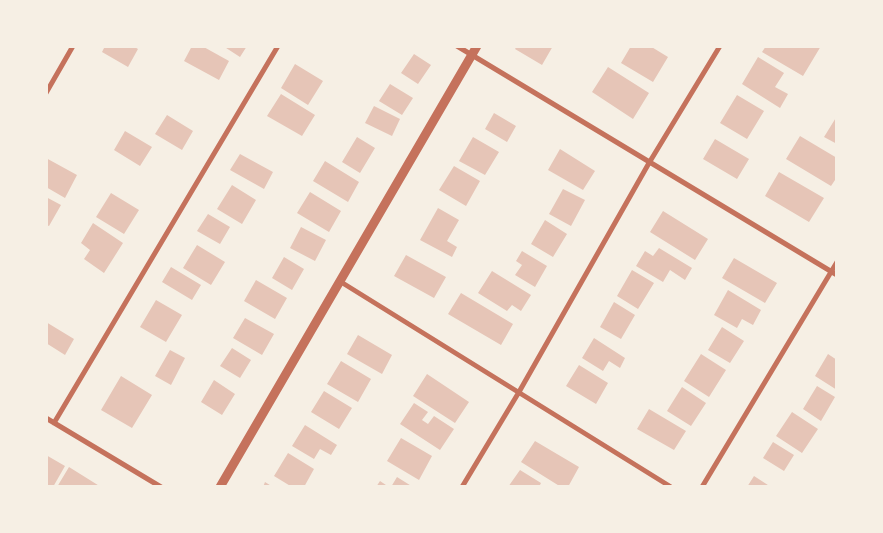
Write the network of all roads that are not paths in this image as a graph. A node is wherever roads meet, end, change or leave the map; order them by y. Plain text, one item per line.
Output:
1 (74, 46) edge
2 (278, 46) edge
3 (457, 46) edge
4 (477, 46) edge
5 (720, 46) edge
6 (472, 55) junction
7 (46, 93) edge
8 (649, 163) junction
9 (837, 262) edge
10 (831, 272) junction
11 (837, 275) edge
12 (341, 282) junction
13 (519, 392) junction
14 (46, 418) edge
15 (54, 422) junction
16 (160, 487) edge
17 (220, 487) edge
18 (462, 487) edge
19 (671, 487) edge
20 (702, 487) edge

1 - 7 street
2 - 15 street
3 - 6 street
4 - 6 street
5 - 8 street
6 - 8 street
6 - 12 street
8 - 10 street
8 - 13 street
9 - 10 street
10 - 11 street
10 - 20 street
12 - 13 street
12 - 17 street
13 - 18 street
13 - 19 street
14 - 15 street
15 - 16 street

